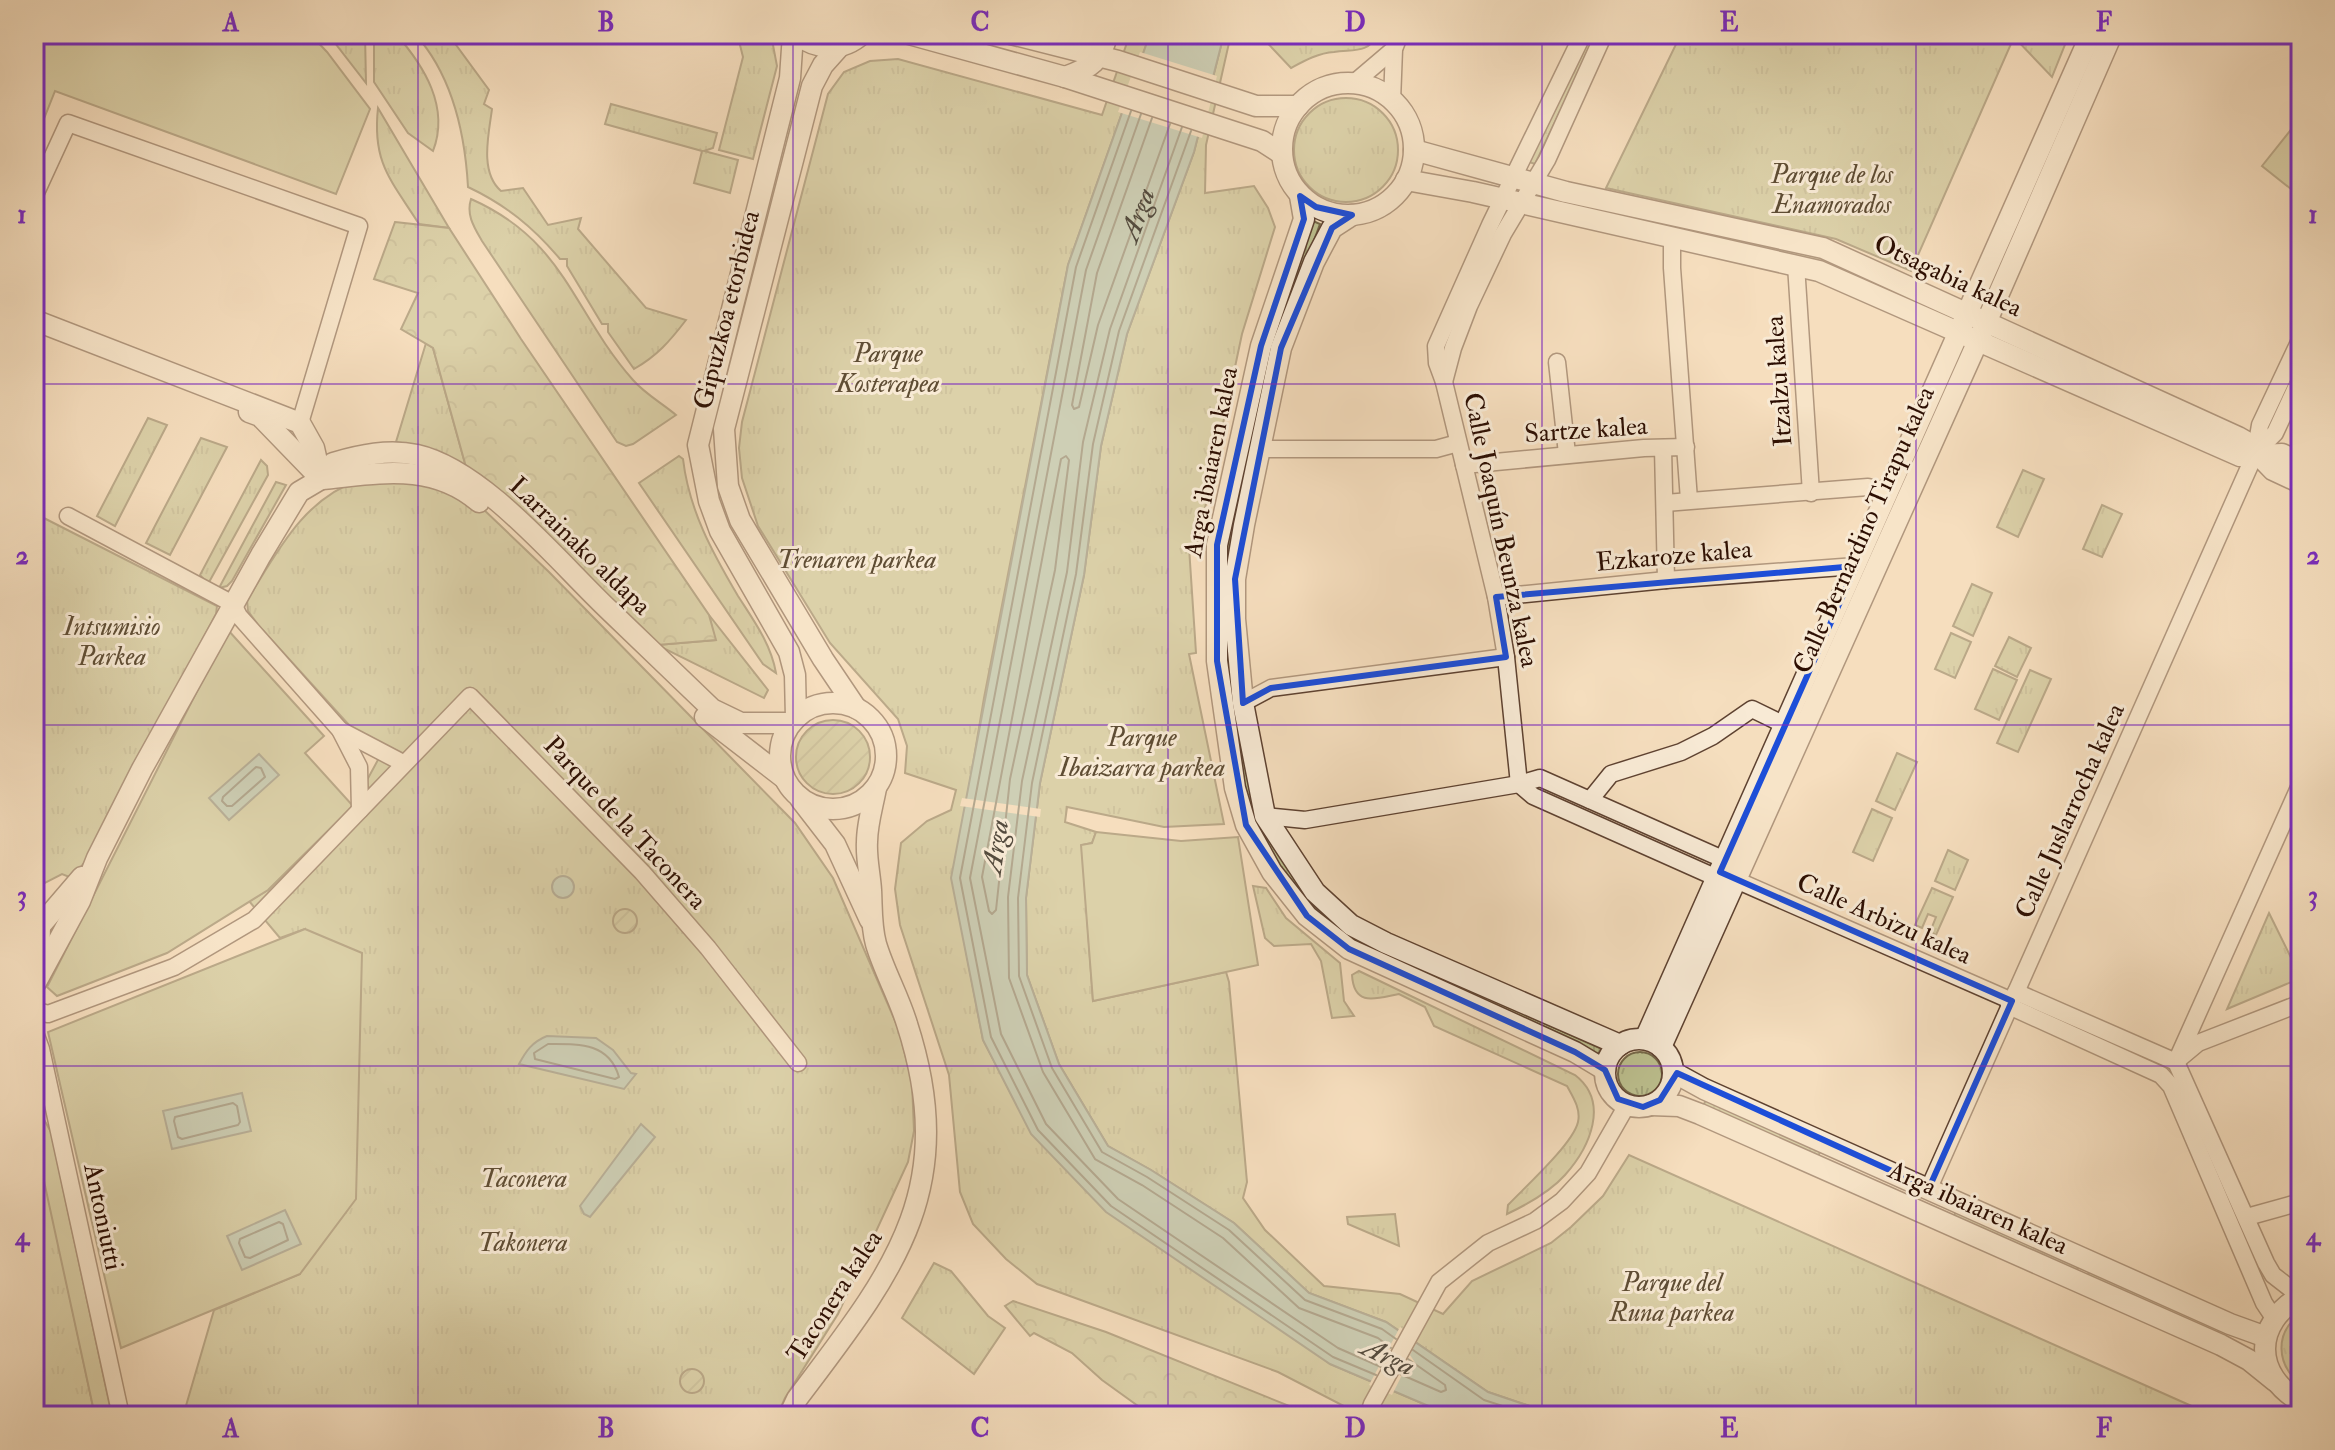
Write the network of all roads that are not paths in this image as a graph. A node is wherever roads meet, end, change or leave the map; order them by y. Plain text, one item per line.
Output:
1 (794, 34) edge
2 (862, 34) edge
3 (909, 34) edge
4 (1011, 34) edge
5 (1108, 34) edge
6 (1583, 34) edge
7 (1604, 34) edge
8 (2091, 34) edge
9 (2112, 34) edge
10 (1397, 42) edge
11 (840, 46) junction
12 (1109, 59) junction
13 (1065, 77) junction
14 (1354, 83) junction
15 (1392, 101) junction
16 (1298, 106) junction
17 (1414, 150) junction
18 (1282, 154) junction
19 (1513, 178) junction
20 (1406, 180) junction
21 (1534, 183) junction
22 (1300, 196) junction
23 (34, 197) edge
24 (1511, 201) junction
25 (1352, 215) junction
26 (1672, 238) junction
27 (1796, 265) junction
28 (34, 320) edge
29 (1972, 327) junction
30 (34, 332) edge
31 (2301, 338) edge
32 (1557, 362) dead end
33 (2301, 377) edge
34 (300, 423) junction
35 (1458, 443) junction
36 (1686, 447) junction
37 (1663, 448) junction
38 (1260, 449) junction
39 (306, 453) junction
40 (1567, 454) junction
41 (2255, 454) junction
42 (2301, 463) edge
43 (1464, 465) junction
44 (327, 471) junction
45 (2301, 483) edge
46 (299, 492) junction
47 (1889, 492) junction
48 (1811, 493) junction
49 (1689, 500) junction
50 (1665, 503) junction
51 (68, 516) dead end
52 (1856, 566) junction
53 (1666, 580) junction
54 (1496, 597) junction
55 (233, 604) junction
56 (1506, 657) junction
57 (1243, 703) junction
58 (856, 708) junction
59 (793, 720) junction
60 (1785, 725) junction
61 (340, 730) junction
62 (403, 763) junction
63 (784, 778) junction
64 (2301, 783) edge
65 (1519, 784) junction
66 (876, 788) junction
67 (798, 796) junction
68 (1590, 800) junction
69 (360, 810) junction
70 (1265, 816) junction
71 (97, 858) junction
72 (1726, 872) junction
73 (871, 922) junction
74 (37, 923) edge
75 (38, 980) edge
76 (2012, 1000) junction
77 (2301, 1003) edge
78 (34, 1010) edge
79 (34, 1030) edge
80 (1653, 1043) junction
81 (1620, 1045) junction
82 (2176, 1062) junction
83 (798, 1063) dead end
84 (1605, 1070) junction
85 (1673, 1072) junction
86 (1627, 1105) junction
87 (1651, 1105) junction
88 (1929, 1188) junction
89 (2301, 1202) edge
90 (2247, 1217) junction
91 (2301, 1296) edge
92 (2270, 1328) junction
93 (2275, 1381) junction
94 (2301, 1402) edge
95 (1370, 1410) edge
96 (121, 1416) edge
97 (789, 1416) edge

1 - 11 street
1 - 59 street, Gipuzkoa etorbidea
2 - 11 street
3 - 13 street
4 - 12 street
5 - 12 street
6 - 19 street, Calle Joaquín Beunza kalea
7 - 21 street, Calle Joaquín Beunza kalea
8 - 29 street, Calle Bernardino Tirapu kalea
9 - 29 street, Calle Bernardino Tirapu kalea
10 - 14 street
10 - 15 street
11 - 58 street, Gipuzkoa etorbidea
12 - 13 street
12 - 16 street
13 - 18 street
14 - 15 street
14 - 16 street
15 - 17 street
16 - 18 street
17 - 19 street, Otsagabia kalea
17 - 20 street
18 - 22 street
19 - 21 street, Otsagabia kalea
19 - 24 street, Calle Joaquín Beunza kalea
20 - 24 street, Otsagabia kalea
20 - 25 street
21 - 24 street, Calle Joaquín Beunza kalea
21 - 29 street, Otsagabia kalea
22 - 25 street
22 - 84 street, Arga ibaiaren kalea
23 - 34 street
24 - 26 street, Otsagabia kalea
24 - 35 street, Calle Joaquín Beunza kalea
25 - 38 street, Arga ibaiaren kalea
26 - 27 street, Otsagabia kalea
26 - 36 street
27 - 29 street, Otsagabia kalea
27 - 48 street, Itzalzu kalea
28 - 34 street
29 - 41 street, Otsagabia kalea
29 - 47 street, Calle Bernardino Tirapu kalea
29 - 72 street, Calle Bernardino Tirapu kalea
30 - 39 street
31 - 41 street, Calle Juslarrocha kalea
32 - 40 street
33 - 41 street, Calle Juslarrocha kalea
34 - 39 street
35 - 38 street
35 - 43 street, Calle Joaquín Beunza kalea
36 - 37 street, Sartze kalea
36 - 49 street
37 - 40 street, Sartze kalea
37 - 50 street
38 - 57 street, Arga ibaiaren kalea
39 - 44 street
39 - 46 street
40 - 43 street, Sartze kalea
41 - 42 street, Otsagabia kalea
41 - 45 street, Otsagabia kalea
41 - 76 street, Calle Juslarrocha kalea
43 - 54 street, Calle Joaquín Beunza kalea
44 - 46 street, Larrainako aldapa
44 - 59 street, Larrainako aldapa
44 - 63 street, Larrainako aldapa
46 - 55 street, Larrainako aldapa
47 - 48 street
47 - 52 street, Calle Bernardino Tirapu kalea
48 - 49 street
49 - 50 street
50 - 53 street
51 - 55 street
52 - 53 street, Ezkaroze kalea
52 - 60 street, Calle Bernardino Tirapu kalea
53 - 54 street, Ezkaroze kalea
54 - 56 street, Calle Joaquín Beunza kalea
55 - 61 street
55 - 71 street, Larrainako aldapa
56 - 57 street
56 - 65 street, Calle Joaquín Beunza kalea
57 - 70 street, Arga ibaiaren kalea
58 - 59 street
58 - 66 street
59 - 63 street
60 - 68 street
60 - 72 street, Calle Bernardino Tirapu kalea
61 - 62 street
61 - 69 street
62 - 69 street, Parque de la Taconera
62 - 83 street, Parque de la Taconera
63 - 67 street
64 - 82 street
65 - 68 street, Calle Arbizu kalea
65 - 70 street
65 - 72 street, Calle Arbizu kalea
66 - 67 street
66 - 73 street, Taconera kalea
67 - 73 street, Taconera kalea
68 - 72 street, Calle Arbizu kalea
69 - 78 street, Parque de la Taconera
70 - 81 street, Arga ibaiaren kalea
71 - 74 street, Larrainako aldapa
71 - 75 street, Larrainako aldapa
72 - 76 street, Calle Arbizu kalea
72 - 80 street, Calle Bernardino Tirapu kalea
73 - 97 street, Taconera kalea
74 - 75 street
76 - 82 street, Calle Arbizu kalea
76 - 88 street, Calle Juslarrocha kalea
76 - 92 street, Calle Arbizu kalea
77 - 82 street
79 - 96 street, Antoniutti
80 - 81 street
80 - 85 street
81 - 84 street
82 - 90 street
84 - 86 street
85 - 87 street
85 - 88 street, Arga ibaiaren kalea
86 - 87 street
86 - 95 street
87 - 93 street, Arga ibaiaren kalea
88 - 92 street, Arga ibaiaren kalea
89 - 90 street
90 - 91 street
91 - 92 street
92 - 93 street
93 - 94 street, Arga ibaiaren kalea

